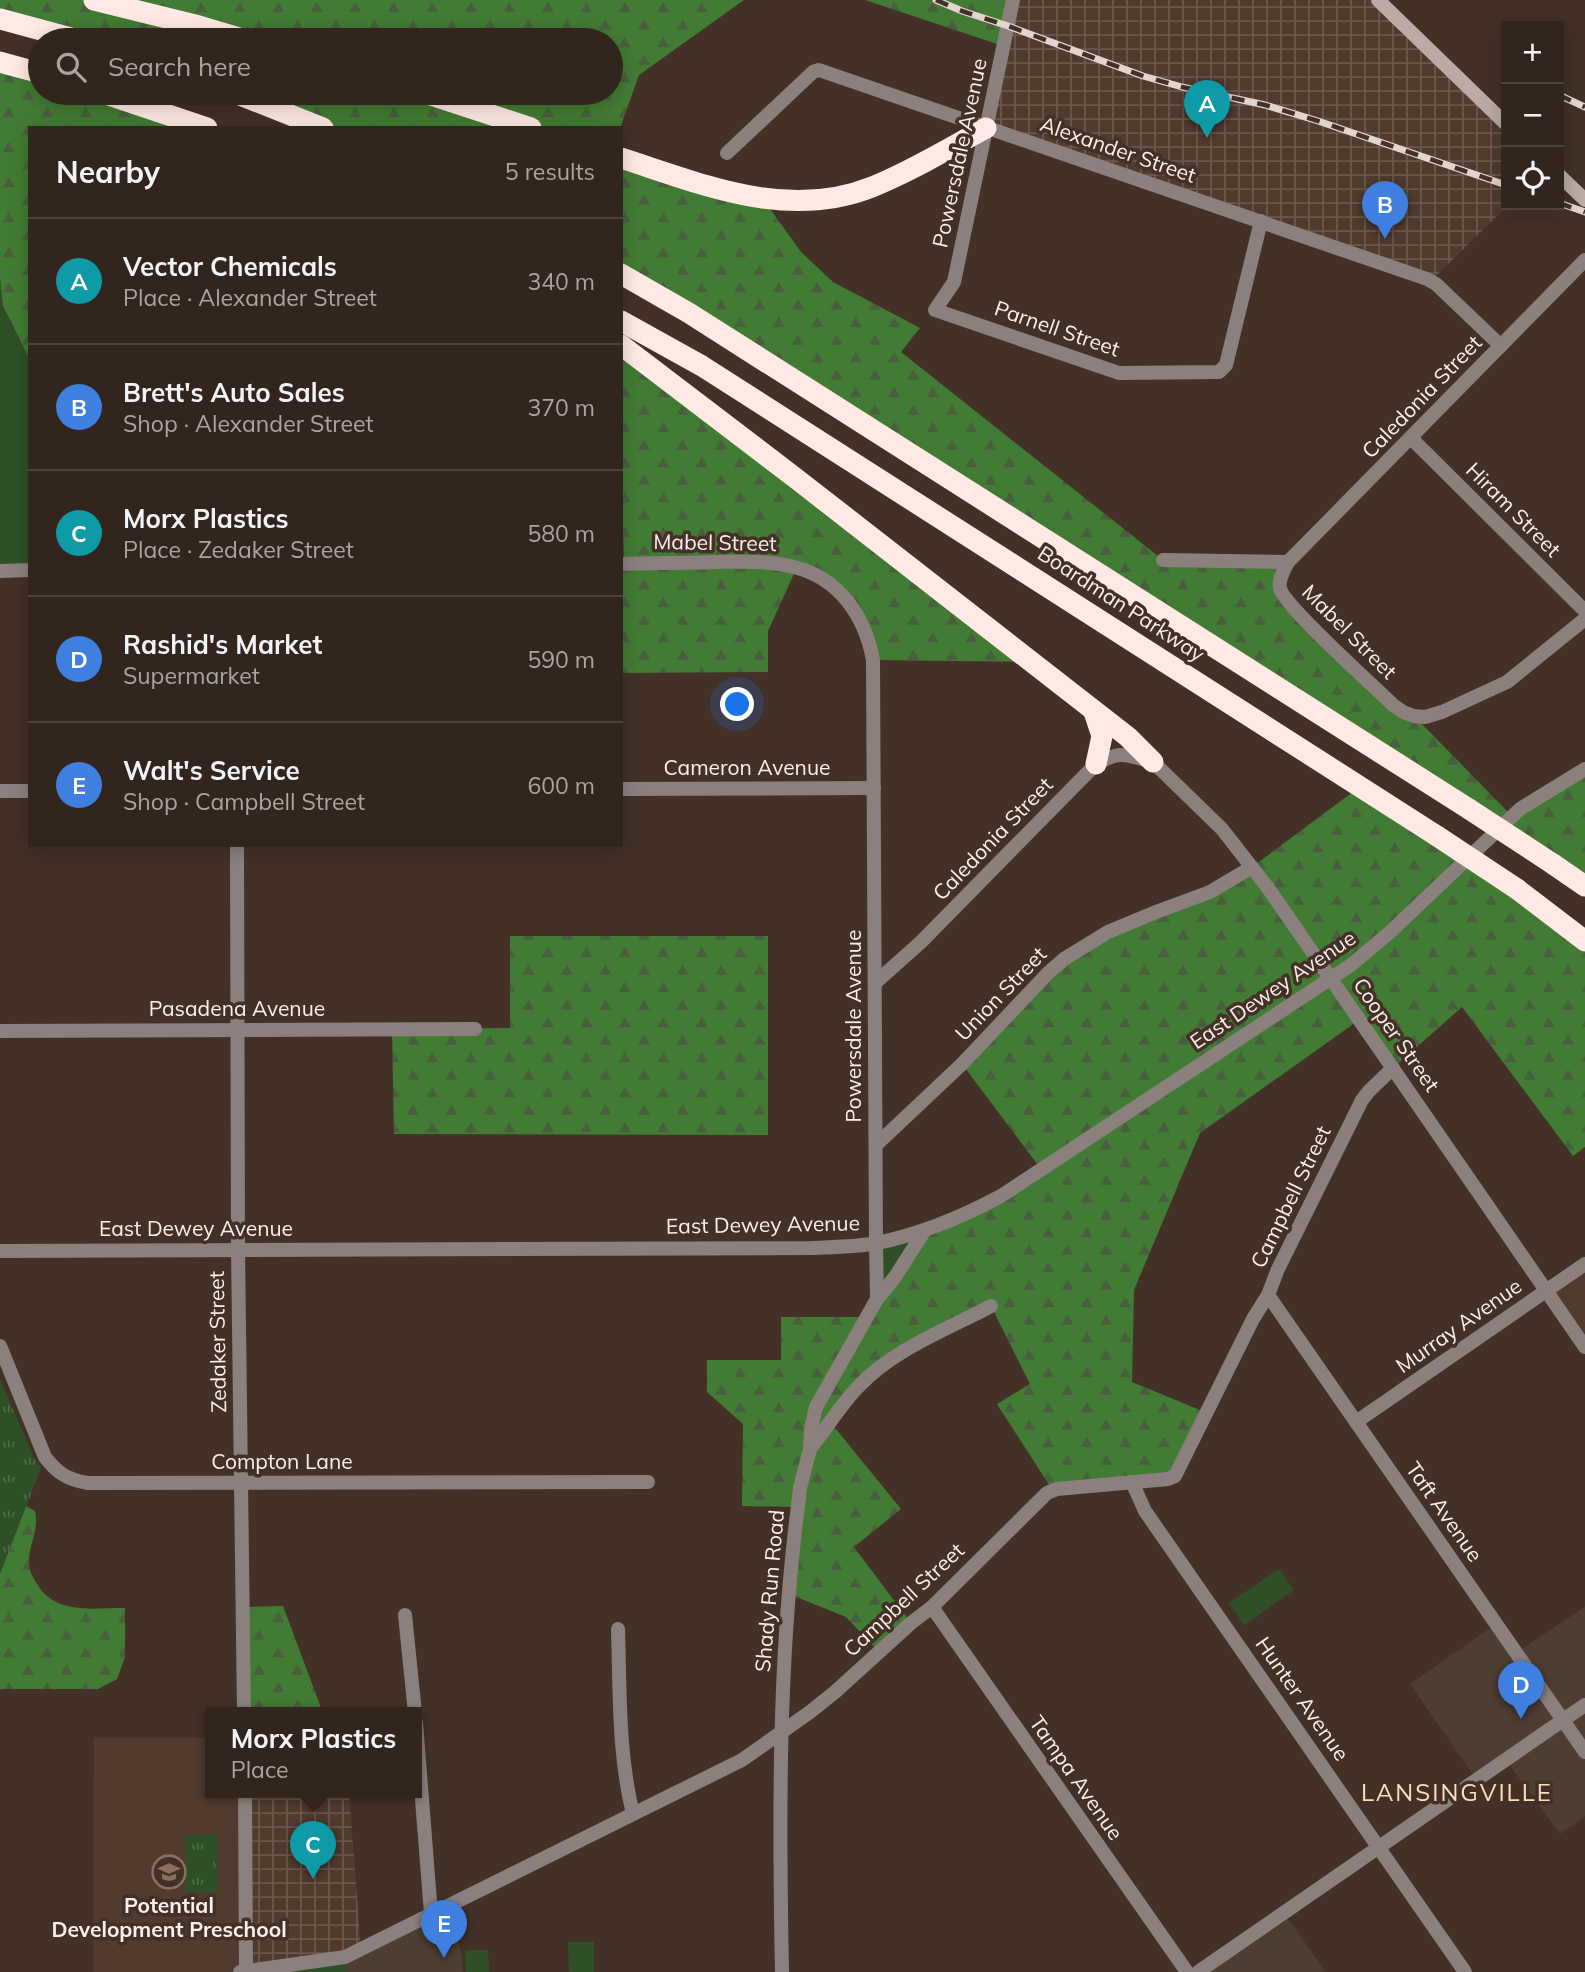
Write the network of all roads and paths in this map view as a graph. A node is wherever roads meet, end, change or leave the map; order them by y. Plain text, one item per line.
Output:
1 (94, 0) edge
2 (1013, 0) edge
3 (1378, 0) edge
4 (0, 19) edge
5 (33, 28) edge
6 (206, 28) edge
7 (0, 62) edge
8 (28, 70) edge
9 (139, 105) edge
10 (265, 105) edge
11 (461, 105) edge
12 (1501, 119) edge
13 (201, 126) edge
14 (318, 126) edge
15 (524, 126) edge
16 (986, 128) junction
17 (727, 153) dead end
18 (623, 159) edge
19 (1564, 180) edge
20 (1585, 201) edge
21 (1261, 221) junction
22 (1585, 260) edge
23 (623, 275) edge
24 (935, 310) joint
25 (623, 322) edge
26 (1501, 346) junction
27 (623, 347) edge
28 (1411, 438) junction
29 (1163, 560) dead end
30 (1288, 562) junction
31 (623, 564) edge
32 (0, 570) edge
33 (28, 570) edge
34 (842, 594) joint
35 (1585, 611) edge
36 (1585, 619) edge
37 (1094, 712) junction
38 (1153, 762) junction
39 (1096, 764) junction
40 (1585, 769) edge
41 (874, 788) junction
42 (623, 789) edge
43 (28, 791) edge
44 (0, 792) edge
45 (237, 847) edge
46 (1252, 867) junction
47 (1582, 884) edge
48 (1585, 941) edge
49 (875, 984) junction
50 (475, 1029) dead end
51 (237, 1030) junction
52 (0, 1031) edge
53 (1393, 1068) junction
54 (876, 1145) junction
55 (925, 1230) junction
56 (877, 1243) junction
57 (238, 1250) junction
58 (0, 1251) edge
59 (1585, 1264) edge
60 (1546, 1291) junction
61 (1268, 1295) junction
62 (877, 1299) junction
63 (991, 1306) dead end
64 (0, 1346) edge
65 (1585, 1348) edge
66 (1356, 1422) junction
67 (810, 1449) junction
68 (648, 1482) dead end
69 (1132, 1482) junction
70 (240, 1483) junction
71 (932, 1606) junction
72 (405, 1615) dead end
73 (618, 1629) dead end
74 (1585, 1705) edge
75 (244, 1707) edge
76 (414, 1707) edge
77 (1563, 1721) junction
78 (781, 1732) junction
79 (1585, 1752) edge
80 (245, 1798) edge
81 (422, 1798) edge
82 (633, 1814) junction
83 (1379, 1847) junction
84 (431, 1914) junction
85 (345, 1965) edge
86 (244, 1972) edge
87 (782, 1972) edge
88 (1187, 1972) edge
89 (1198, 1972) edge
90 (1465, 1972) edge

1 - 6 highway
2 - 16 street, Powersdale Avenue
3 - 12 main road
4 - 5 highway
7 - 8 highway
9 - 13 highway
10 - 14 highway
11 - 15 highway
16 - 17 street, Alexander Street
16 - 18 highway
16 - 21 street, Alexander Street
16 - 24 street, Powersdale Avenue
19 - 20 main road
21 - 24 street, Parnell Street
21 - 26 street, Alexander Street
22 - 26 street, Caledonia Street
23 - 47 highway, Boardman Parkway, bridge
25 - 48 highway, Boardman Parkway, bridge
26 - 28 street, Caledonia Street
27 - 37 highway
28 - 30 street, Caledonia Street
28 - 35 street, Hiram Street
29 - 30 street, Mabel Street
30 - 36 street, Mabel Street
31 - 34 street, Mabel Street
32 - 33 street
34 - 41 street, Powersdale Avenue
37 - 38 highway
37 - 39 highway
38 - 39 street
38 - 46 street, Cooper Street
39 - 49 street, Caledonia Street
40 - 55 street, East Dewey Avenue
41 - 42 street, Cameron Avenue
41 - 49 street, Powersdale Avenue
43 - 44 street
45 - 51 street, Zedaker Street
46 - 53 street, Cooper Street, bridge
46 - 54 street, Union Street
49 - 54 street, Powersdale Avenue
50 - 51 street, Pasadena Avenue
51 - 52 street, Pasadena Avenue
51 - 57 street, Zedaker Street
53 - 60 street, Cooper Street
53 - 61 street, Campbell Street
54 - 56 street, Powersdale Avenue
55 - 56 street, East Dewey Avenue
55 - 62 street
56 - 57 street, East Dewey Avenue
56 - 62 street, Powersdale Avenue
57 - 58 street, East Dewey Avenue
57 - 70 street, Zedaker Street
59 - 60 street, Murray Avenue
60 - 65 street, Cooper Street
60 - 66 street, Murray Avenue
61 - 66 street, Taft Avenue
61 - 69 street, Campbell Street
62 - 67 street, Powersdale Avenue
63 - 67 street, Shady Run Road
64 - 70 street, Compton Lane
66 - 77 street, Taft Avenue
67 - 78 street, Shady Run Road
68 - 70 street, Compton Lane
69 - 71 street, Campbell Street
69 - 83 street, Hunter Avenue
70 - 75 street, Zedaker Street
71 - 78 street, Campbell Street
71 - 88 street, Tampa Avenue
72 - 76 street
73 - 82 street
74 - 77 street
77 - 79 street, Taft Avenue
77 - 83 street
78 - 82 street, Campbell Street
78 - 87 street, Shady Run Road
80 - 86 street
81 - 84 street
82 - 84 street, Campbell Street
83 - 89 street
83 - 90 street, Hunter Avenue
84 - 85 street, Campbell Street
85 - 86 street, Campbell Street

